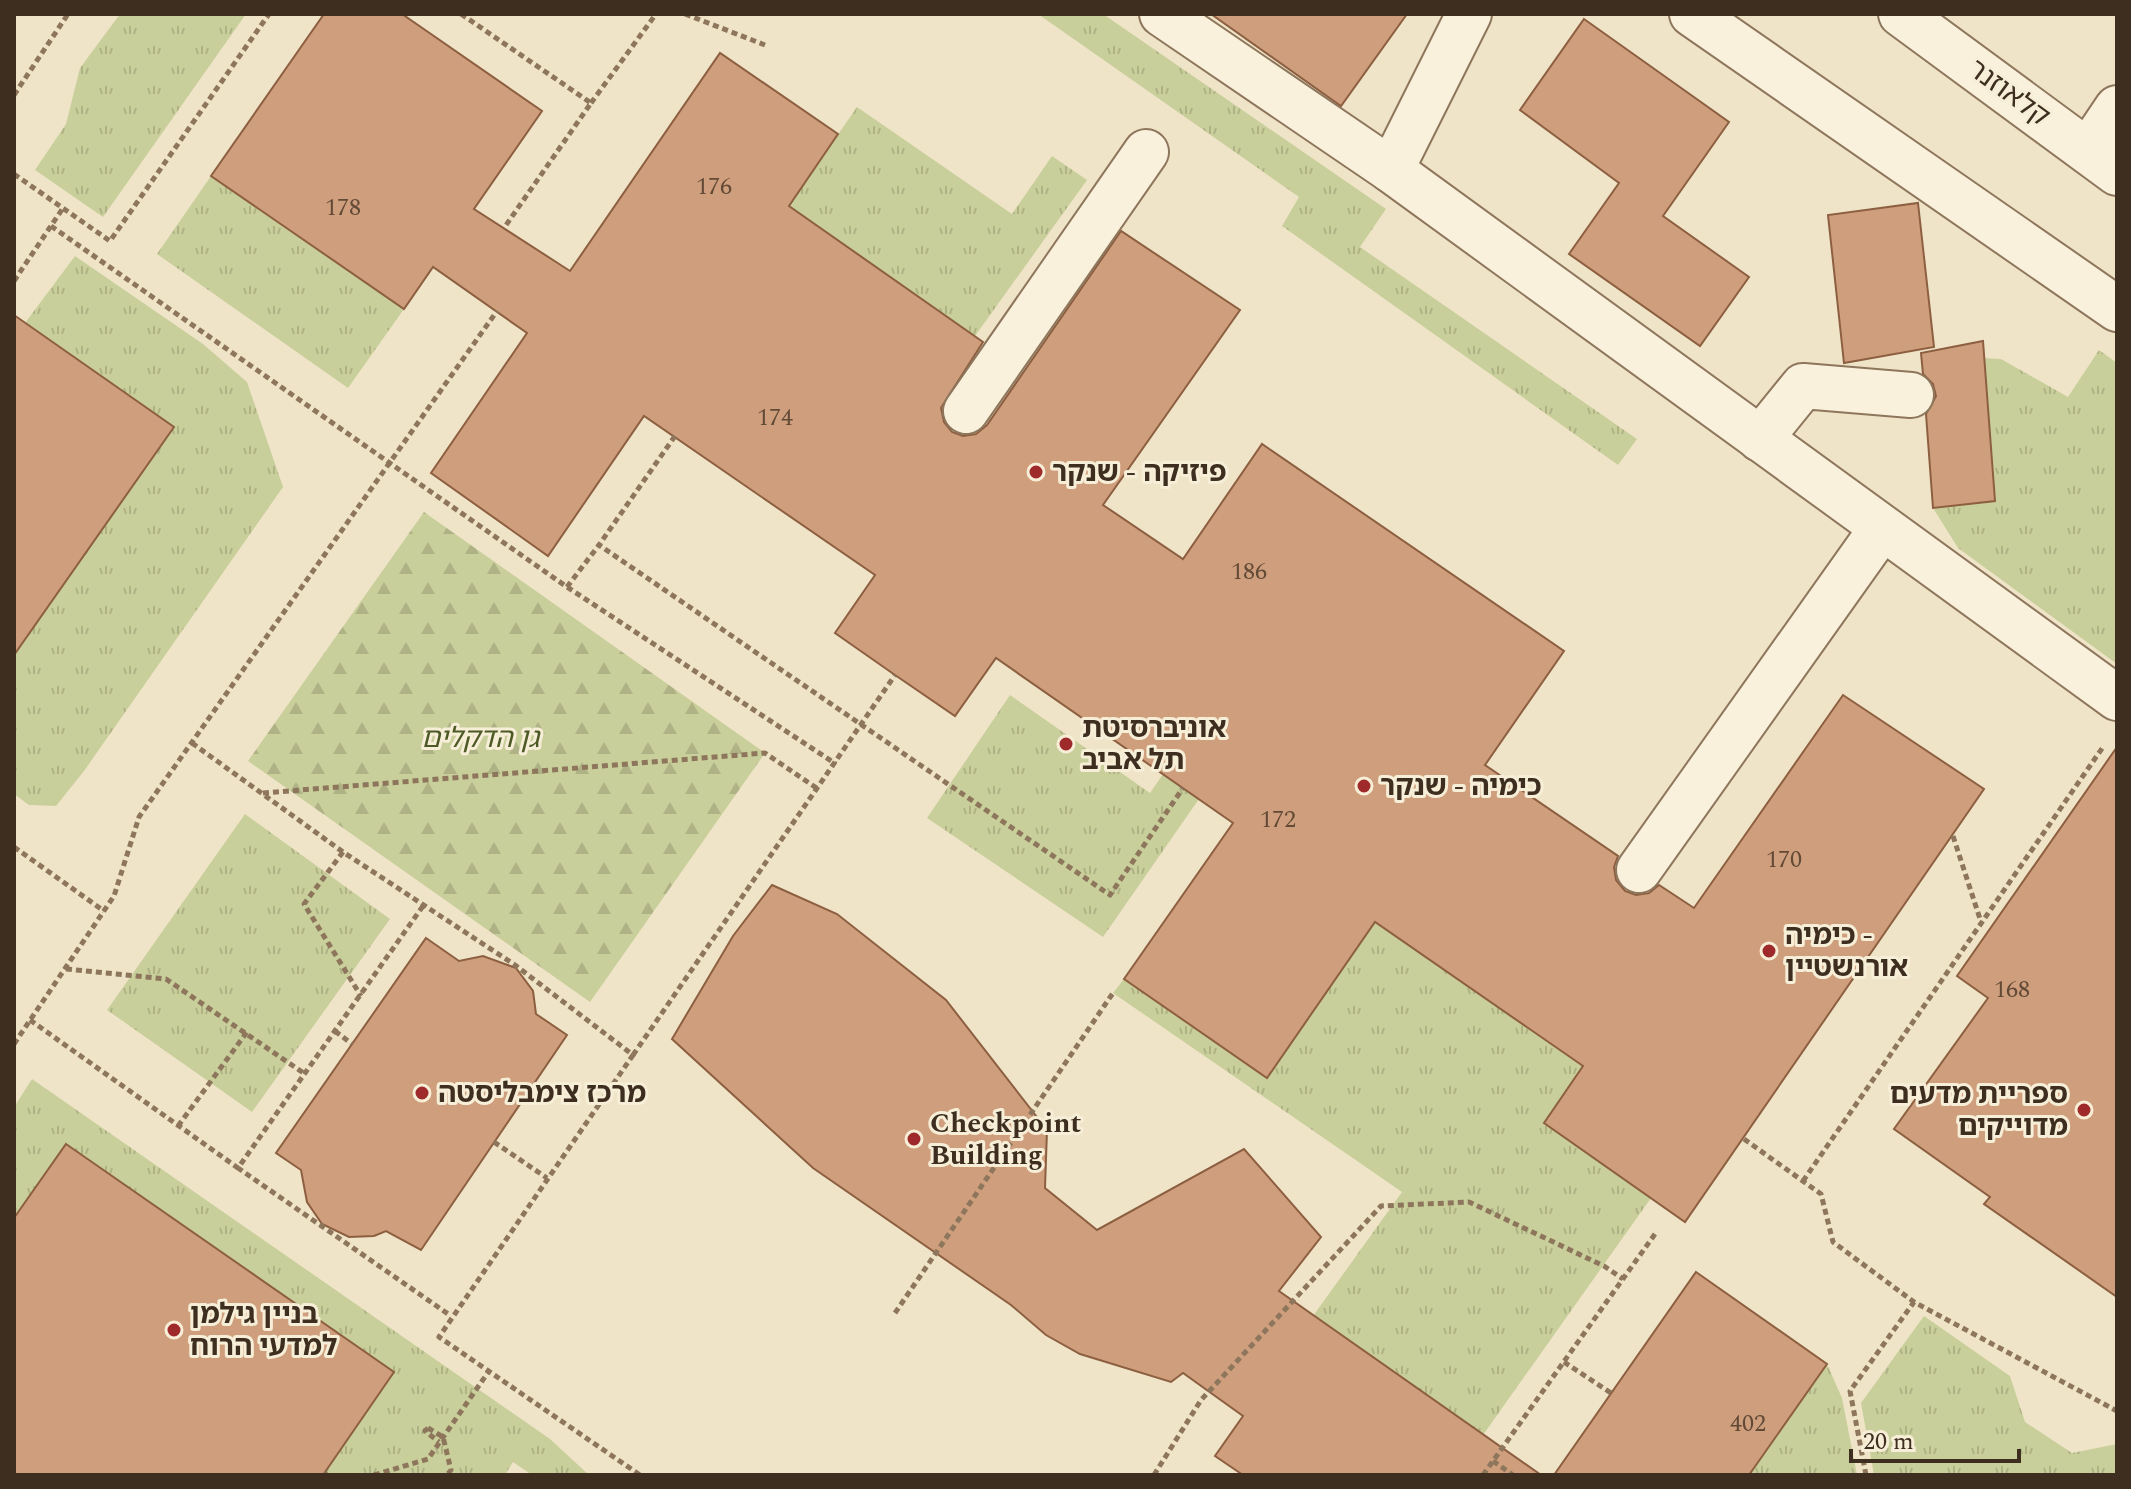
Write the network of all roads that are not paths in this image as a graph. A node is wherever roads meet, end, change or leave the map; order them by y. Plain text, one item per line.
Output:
1 (1162, 14) edge
2 (1469, 14) edge
3 (1692, 14) edge
4 (1901, 14) edge
5 (2117, 108) edge
6 (1146, 152) dead end
7 (2102, 162) edge
8 (1391, 170) junction
9 (2117, 309) edge
10 (1911, 395) dead end
11 (966, 411) dead end
12 (1760, 439) junction
13 (1882, 528) junction
14 (2112, 719) edge
15 (1639, 870) dead end

1 - 8 street
2 - 8 street
3 - 9 street
4 - 7 street, קלאוזנר
5 - 7 street
6 - 11 street
8 - 12 street
10 - 12 street
12 - 13 street
13 - 14 street
13 - 15 street

